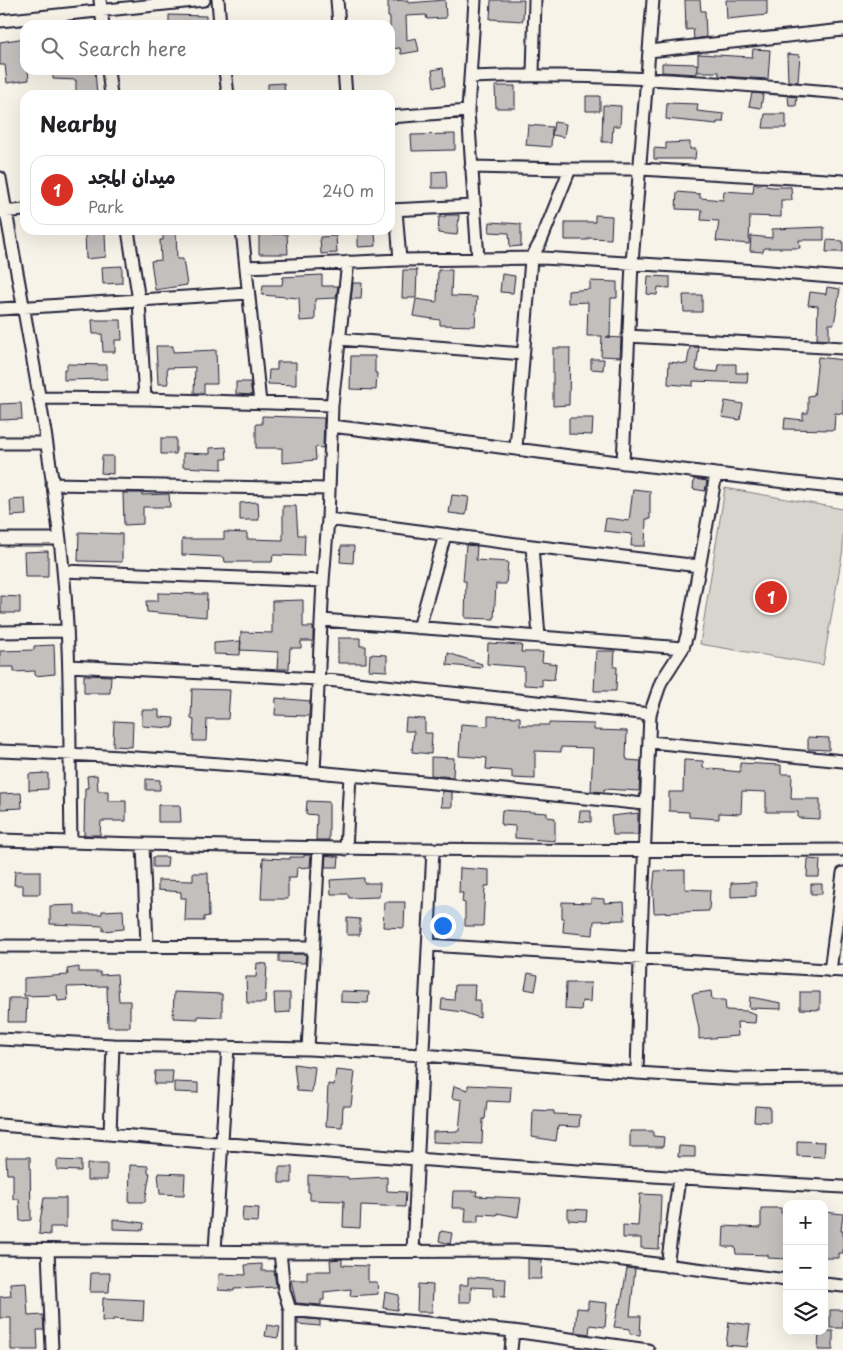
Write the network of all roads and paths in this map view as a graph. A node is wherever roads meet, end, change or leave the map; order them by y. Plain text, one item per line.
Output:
1 (204, 0) edge
2 (218, 0) edge
3 (337, 0) edge
4 (474, 0) edge
5 (535, 0) edge
6 (653, 0) edge
7 (101, 5) edge
8 (102, 20) edge
9 (220, 20) edge
10 (339, 20) edge
11 (0, 21) edge
12 (843, 30) edge
13 (649, 52) junction
14 (533, 74) junction
15 (109, 75) edge
16 (226, 75) edge
17 (344, 75) edge
18 (470, 77) junction
19 (648, 78) junction
20 (111, 90) edge
21 (228, 90) edge
22 (346, 90) edge
23 (843, 93) edge
24 (468, 111) junction
25 (395, 117) edge
26 (471, 166) junction
27 (570, 169) junction
28 (641, 169) junction
29 (0, 178) edge
30 (843, 181) edge
31 (474, 206) junction
32 (20, 210) edge
33 (395, 210) edge
34 (3, 211) edge
35 (395, 224) edge
36 (129, 235) edge
37 (243, 235) edge
38 (478, 259) junction
39 (531, 259) junction
40 (400, 260) junction
41 (348, 262) junction
42 (632, 264) junction
43 (246, 267) junction
44 (843, 278) edge
45 (248, 293) junction
46 (139, 301) junction
47 (24, 307) junction
48 (0, 309) edge
49 (628, 336) junction
50 (339, 339) junction
51 (843, 348) edge
52 (523, 354) junction
53 (39, 398) junction
54 (145, 399) junction
55 (260, 403) junction
56 (332, 405) junction
57 (331, 426) junction
58 (0, 443) edge
59 (46, 443) junction
60 (516, 448) junction
61 (623, 463) junction
62 (716, 474) junction
63 (52, 484) junction
64 (843, 488) edge
65 (328, 490) junction
66 (328, 519) junction
67 (445, 535) junction
68 (0, 539) edge
69 (60, 539) junction
70 (532, 546) junction
71 (699, 566) junction
72 (63, 571) junction
73 (323, 580) junction
74 (322, 620) junction
75 (419, 628) junction
76 (67, 631) junction
77 (0, 632) edge
78 (539, 637) junction
79 (683, 648) junction
80 (69, 666) junction
81 (318, 680) junction
82 (650, 714) junction
83 (650, 742) junction
84 (0, 751) edge
85 (69, 754) junction
86 (843, 761) edge
87 (314, 772) junction
88 (350, 776) junction
89 (646, 804) junction
90 (0, 840) edge
91 (71, 842) junction
92 (143, 845) junction
93 (319, 848) junction
94 (346, 849) junction
95 (433, 849) junction
96 (843, 850) edge
97 (644, 852) junction
98 (843, 873) edge
99 (147, 945) junction
100 (429, 945) junction
101 (0, 946) edge
102 (314, 947) junction
103 (640, 960) junction
104 (830, 971) junction
105 (843, 972) edge
106 (0, 1039) edge
107 (113, 1044) junction
108 (228, 1047) junction
109 (308, 1049) junction
110 (423, 1055) junction
111 (637, 1073) junction
112 (843, 1078) edge
113 (0, 1125) edge
114 (110, 1134) junction
115 (223, 1144) junction
116 (417, 1159) junction
117 (679, 1179) junction
118 (843, 1187) edge
119 (0, 1249) edge
120 (48, 1250) junction
121 (215, 1250) junction
122 (413, 1251) junction
123 (280, 1252) junction
124 (667, 1266) junction
125 (783, 1280) edge
126 (828, 1284) edge
127 (843, 1286) edge
128 (290, 1310) junction
129 (513, 1331) junction
130 (52, 1350) edge
131 (290, 1350) edge
132 (512, 1350) edge
133 (648, 1350) edge

1 - 7 street
2 - 9 street
3 - 10 street
4 - 18 street
5 - 14 street
6 - 13 street
7 - 8 street
7 - 11 street
12 - 13 street
13 - 19 street
14 - 18 street
14 - 19 street
15 - 20 street
16 - 21 street
17 - 22 street
18 - 24 street
19 - 23 street
19 - 28 street
24 - 25 street
24 - 26 street
26 - 27 street
26 - 31 street
27 - 28 street
27 - 39 street
28 - 30 street
28 - 42 street
29 - 34 street
31 - 33 street
31 - 38 street
32 - 34 street
34 - 47 street
35 - 40 street
36 - 46 street
37 - 43 street
38 - 39 street
38 - 40 street
39 - 42 street
39 - 52 street
40 - 41 street
41 - 43 street
41 - 50 street
42 - 44 street
42 - 49 street
43 - 45 street
45 - 46 street
45 - 55 street
46 - 47 street
46 - 54 street
47 - 48 street
47 - 53 street
49 - 51 street
49 - 61 street
50 - 52 street
50 - 56 street
52 - 60 street
53 - 54 street
53 - 59 street
54 - 55 street
55 - 56 street
56 - 57 street
57 - 60 street
57 - 65 street
58 - 59 street
59 - 63 street
60 - 61 street
61 - 62 street
62 - 64 street
62 - 71 street
63 - 65 street
63 - 69 street
65 - 66 street
66 - 67 street
66 - 73 street
67 - 70 street
67 - 75 street
68 - 69 street
69 - 72 street
70 - 71 street
70 - 78 street
71 - 79 street
72 - 73 street
72 - 76 street
73 - 74 street
74 - 75 street
74 - 81 street
75 - 78 street
76 - 77 street
76 - 80 street
78 - 79 street
79 - 82 street
80 - 81 street
80 - 85 street
81 - 82 street
81 - 87 street
82 - 83 street
83 - 86 street
83 - 89 street
84 - 85 street
85 - 87 street
85 - 91 street
87 - 88 street
88 - 89 street
88 - 94 street
89 - 97 street
90 - 91 street
91 - 92 street
92 - 93 street
92 - 99 street
93 - 94 street
93 - 102 street
94 - 95 street
95 - 97 street
95 - 100 street
96 - 97 street
97 - 103 street
98 - 104 street
99 - 101 street
99 - 102 street
100 - 103 street
100 - 110 street
102 - 109 street
103 - 104 street
103 - 111 street
104 - 105 street
106 - 107 street
107 - 108 street
107 - 114 street
108 - 109 street
108 - 115 street
109 - 110 street
110 - 111 street
110 - 116 street
111 - 112 street
113 - 114 street
114 - 115 street
115 - 116 street
115 - 121 street
116 - 117 street
116 - 122 street
117 - 118 street
117 - 124 street
119 - 120 street
120 - 121 street
120 - 130 street
121 - 123 street
122 - 123 street
122 - 124 street
123 - 128 street
124 - 125 street
126 - 127 street
128 - 129 street
128 - 131 street
129 - 132 street
129 - 133 street

